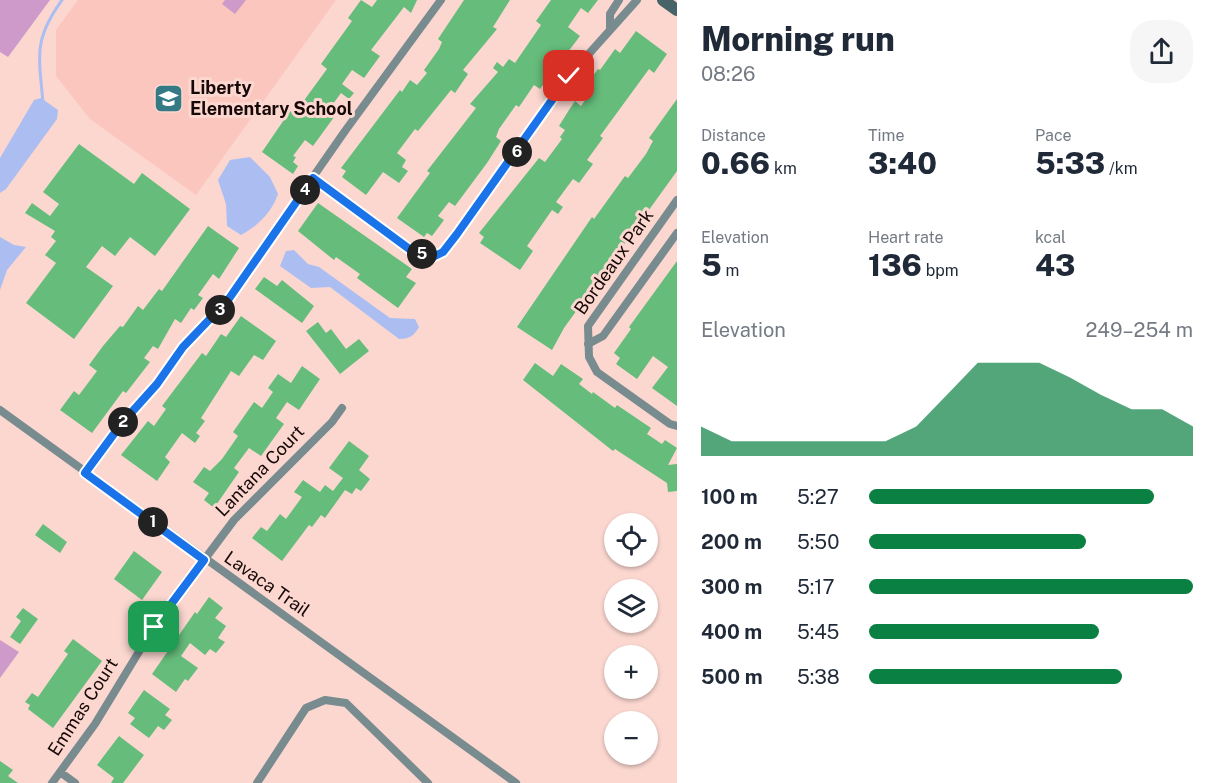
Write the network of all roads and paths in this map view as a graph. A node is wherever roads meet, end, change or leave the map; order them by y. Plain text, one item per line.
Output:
1 (441, 0) edge
2 (619, 0) edge
3 (637, 0) edge
4 (663, 0) edge
5 (677, 10) edge
6 (609, 28) junction
7 (313, 178) junction
8 (677, 200) edge
9 (677, 233) edge
10 (588, 344) junction
11 (342, 408) dead end
12 (0, 410) edge
13 (677, 426) edge
14 (85, 473) junction
15 (204, 560) junction
16 (60, 772) junction
17 (51, 783) edge
18 (75, 783) edge
19 (257, 783) edge
20 (428, 783) edge
21 (516, 783) edge

1 - 7 street
2 - 6 street
3 - 6 street
4 - 5 main road
6 - 7 street
7 - 14 street
8 - 10 street, Bordeaux Park
9 - 10 street, Bordeaux Park
10 - 13 street
11 - 15 street, Lantana Court
12 - 14 street, Lavaca Trail
14 - 15 street, Lavaca Trail
15 - 16 street, Emmas Court
15 - 21 street, Lavaca Trail
16 - 17 street, Emmas Court
16 - 18 street
19 - 20 street

